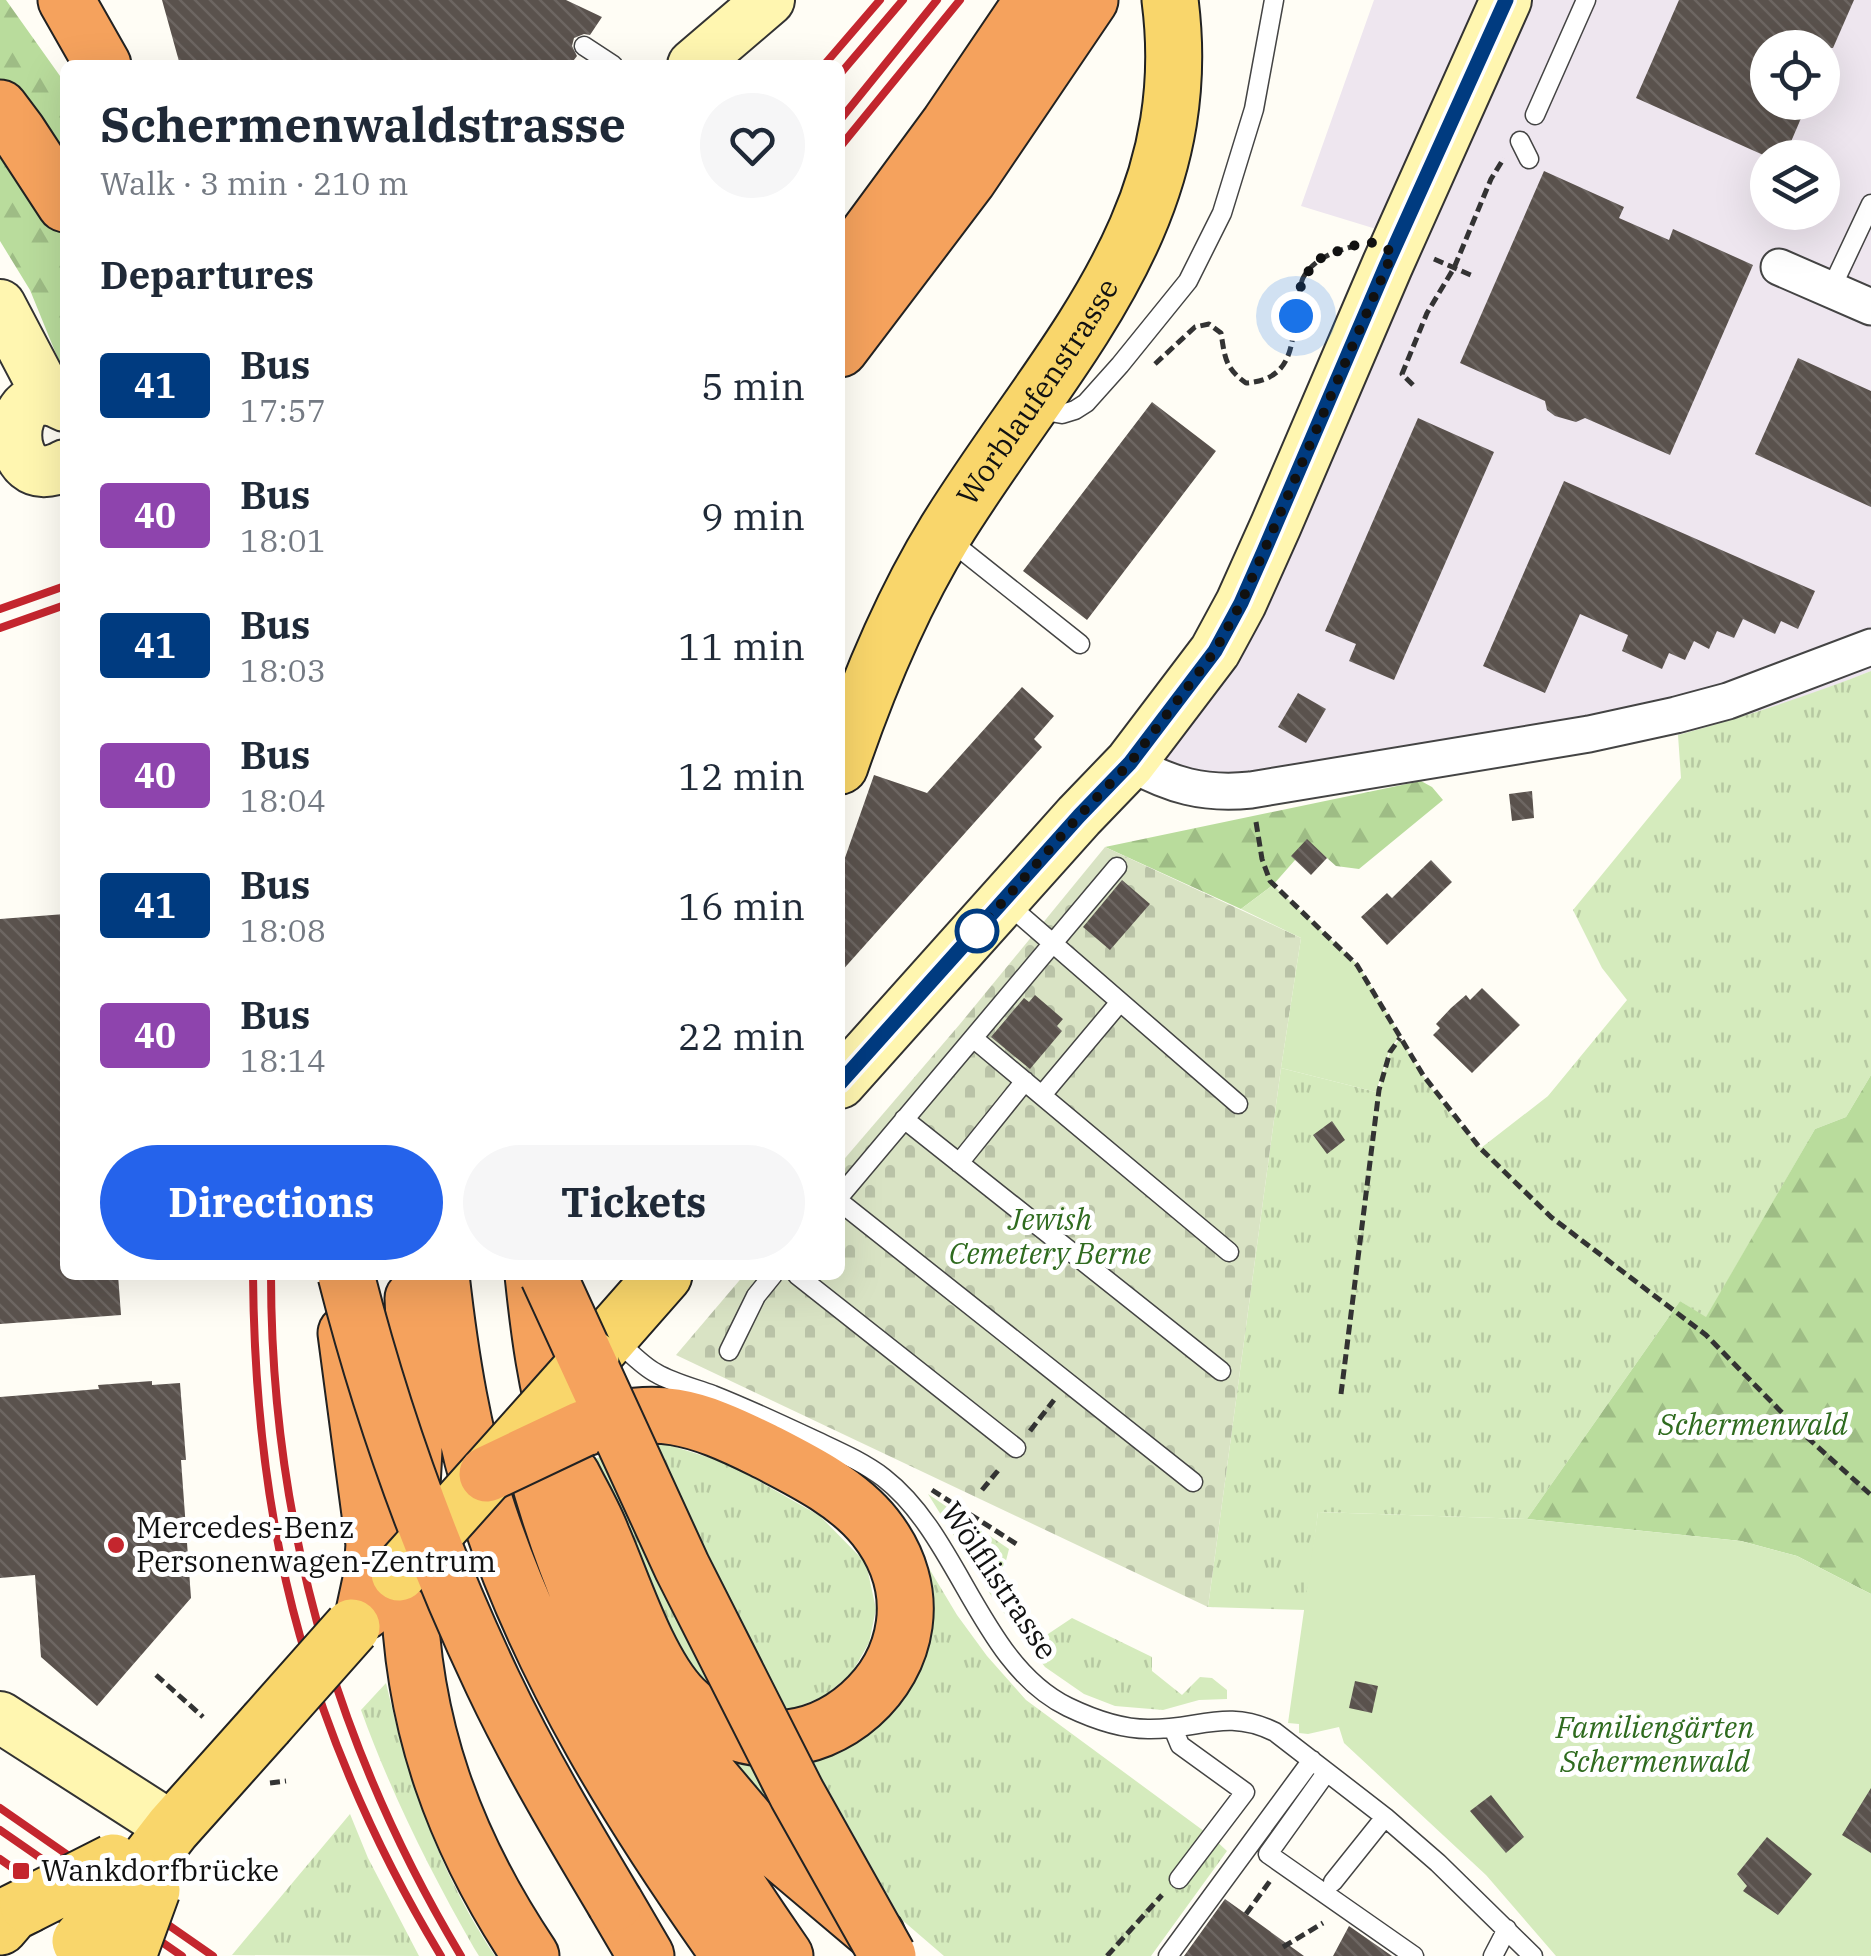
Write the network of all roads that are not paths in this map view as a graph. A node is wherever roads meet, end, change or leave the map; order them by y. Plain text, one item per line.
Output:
1 (66, 0) edge
2 (769, 0) edge
3 (1033, 0) edge
4 (1090, 0) edge
5 (1170, 0) edge
6 (1274, 0) edge
7 (1506, 0) edge
8 (1586, 0) edge
9 (584, 46) dead end
10 (100, 60) edge
11 (605, 60) edge
12 (699, 60) edge
13 (0, 108) edge
14 (1535, 115) dead end
15 (1520, 141) road end
16 (1528, 158) dead end
17 (60, 196) edge
18 (1871, 204) edge
19 (845, 265) edge
20 (1779, 267) dead end
21 (1831, 289) junction
22 (0, 305) edge
23 (1871, 307) edge
24 (845, 342) edge
25 (58, 403) edge
26 (1028, 409) junction
27 (22, 460) edge
28 (944, 536) junction
29 (1080, 644) dead end
30 (1871, 647) edge
31 (845, 753) edge
32 (1130, 763) junction
33 (1117, 867) dead end
34 (1004, 901) junction
35 (1053, 943) junction
36 (1120, 1002) junction
37 (973, 1038) junction
38 (845, 1077) edge
39 (1024, 1081) junction
40 (1042, 1095) junction
41 (1238, 1104) dead end
42 (904, 1120) junction
43 (959, 1162) junction
44 (845, 1193) edge
45 (845, 1203) edge
46 (1229, 1252) dead end
47 (343, 1280) edge
48 (345, 1280) edge
49 (412, 1280) edge
50 (442, 1280) edge
51 (498, 1280) edge
52 (534, 1280) edge
53 (550, 1280) edge
54 (660, 1280) edge
55 (769, 1280) edge
56 (803, 1280) edge
57 (601, 1347) junction
58 (730, 1351) dead end
59 (1220, 1371) dead end
60 (1016, 1448) dead end
61 (577, 1452) junction
62 (486, 1474) junction
63 (1193, 1482) dead end
64 (372, 1604) junction
65 (0, 1717) edge
66 (1173, 1728) junction
67 (1312, 1760) junction
68 (1326, 1773) junction
69 (1385, 1817) junction
70 (173, 1828) junction
71 (134, 1876) junction
72 (1178, 1879) road end
73 (1333, 1882) dead end
74 (14, 1916) edge
75 (1507, 1929) junction
76 (636, 1934) edge
77 (92, 1951) edge
78 (531, 1956) edge
79 (730, 1956) edge
80 (785, 1956) edge
81 (888, 1956) edge
82 (902, 1956) edge
83 (1168, 1956) edge
84 (1414, 1956) edge
85 (1493, 1956) edge
86 (1533, 1956) edge

1 - 10 highway
2 - 12 main road
3 - 19 highway
4 - 24 highway
5 - 26 main road, Worblaufenstrasse
6 - 26 lane
7 - 32 main road
8 - 14 lane
9 - 11 lane
13 - 17 highway
15 - 16 lane
18 - 21 lane
20 - 21 street
21 - 23 street
22 - 25 main road
25 - 27 main road
26 - 28 main road, Worblaufenstrasse
28 - 29 lane
28 - 31 main road, Worblaufenstrasse
30 - 32 street
32 - 34 main road
33 - 35 lane
34 - 35 lane
34 - 38 main road
35 - 36 lane
35 - 37 lane
36 - 40 lane
36 - 41 lane
37 - 39 lane
37 - 42 lane
39 - 40 lane
39 - 43 lane
40 - 46 lane
42 - 43 lane
42 - 44 lane
43 - 59 lane
45 - 63 lane
47 - 64 highway
48 - 76 highway, bridge
49 - 78 highway
50 - 79 highway
51 - 80 highway
52 - 61 highway
53 - 81 highway, bridge
54 - 57 main road
55 - 58 lane
56 - 60 lane
57 - 62 main road, bridge
57 - 66 lane, Wölflistrasse
61 - 61 highway
61 - 62 highway, bridge
61 - 82 highway
62 - 64 main road, bridge
64 - 70 main road, bridge
65 - 70 main road
66 - 67 lane, Wölflistrasse
66 - 72 lane
67 - 68 lane, Wölflistrasse
67 - 83 lane
68 - 69 lane, Wölflistrasse
68 - 84 lane
69 - 73 lane
69 - 75 lane, Wölflistrasse
70 - 71 main road
71 - 74 main road, bridge
71 - 77 main road, bridge
75 - 85 lane
75 - 86 lane, Wölflistrasse

